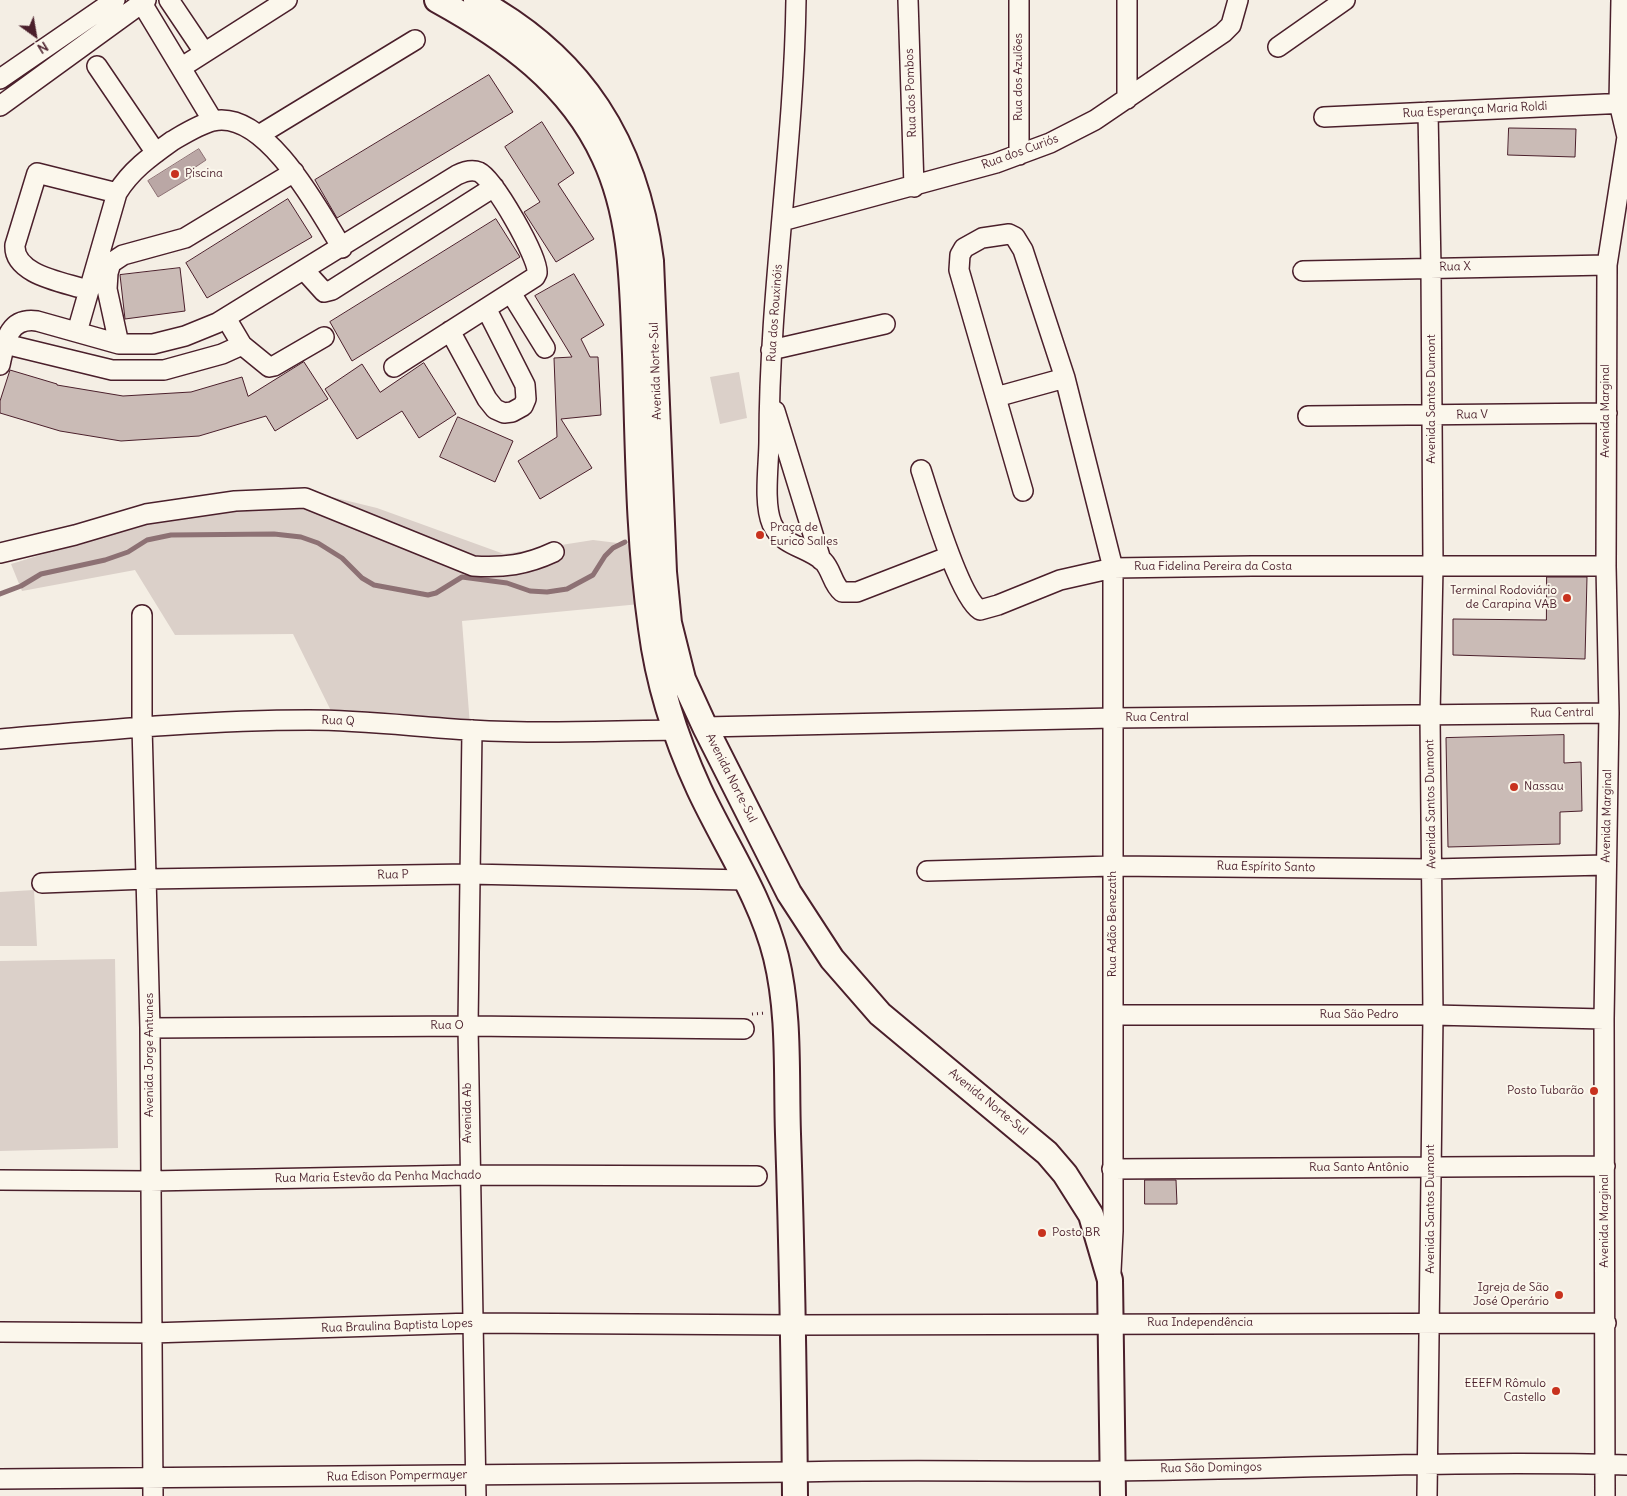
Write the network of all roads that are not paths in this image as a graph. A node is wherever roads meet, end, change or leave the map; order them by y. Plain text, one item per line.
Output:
1 (116, 0) edge
2 (169, 0) edge
3 (287, 0) edge
4 (437, 0) edge
5 (476, 0) edge
6 (796, 0) edge
7 (908, 0) edge
8 (1019, 0) edge
9 (1127, 0) edge
10 (1238, 0) edge
11 (1345, 0) edge
12 (1621, 0) edge
13 (142, 1) edge
14 (1323, 8) edge
15 (415, 40) dead end
16 (1278, 47) dead end
17 (204, 52) junction
18 (97, 66) dead end
19 (182, 66) junction
20 (0, 79) edge
21 (1126, 99) junction
22 (1623, 103) edge
23 (0, 106) edge
24 (1428, 112) junction
25 (1324, 117) dead end
26 (213, 120) junction
27 (259, 135) junction
28 (1627, 137) edge
29 (156, 153) junction
30 (1019, 155) junction
31 (294, 172) junction
32 (914, 186) junction
33 (494, 187) junction
34 (117, 192) junction
35 (782, 222) junction
36 (342, 248) junction
37 (1607, 265) junction
38 (1432, 268) junction
39 (305, 271) junction
40 (1303, 271) dead end
41 (87, 290) junction
42 (511, 293) junction
43 (486, 310) junction
44 (226, 318) junction
45 (885, 324) dead end
46 (450, 331) junction
47 (77, 332) junction
48 (324, 337) dead end
49 (5, 344) junction
50 (119, 344) junction
51 (242, 345) junction
52 (545, 348) dead end
53 (771, 350) junction
54 (0, 365) edge
55 (394, 367) dead end
56 (1065, 378) junction
57 (770, 396) junction
58 (996, 396) junction
59 (1606, 413) junction
60 (1432, 415) junction
61 (1308, 416) dead end
62 (921, 470) dead end
63 (1023, 491) dead end
64 (554, 552) dead end
65 (0, 553) edge
66 (950, 556) junction
67 (821, 560) junction
68 (1606, 566) junction
69 (1113, 568) junction
70 (1433, 568) junction
71 (142, 615) dead end
72 (1609, 712) junction
73 (1430, 716) junction
74 (1113, 718) junction
75 (142, 726) junction
76 (705, 727) junction
77 (472, 730) junction
78 (675, 730) junction
79 (0, 739) edge
80 (1606, 865) junction
81 (1112, 866) junction
82 (1432, 869) junction
83 (927, 871) dead end
84 (469, 874) junction
85 (147, 879) junction
86 (745, 880) junction
87 (42, 884) dead end
88 (1113, 1015) junction
89 (1433, 1015) junction
90 (1604, 1019) junction
91 (468, 1026) junction
92 (150, 1028) junction
93 (744, 1029) road end
94 (1605, 1166) junction
95 (1431, 1168) junction
96 (1112, 1169) junction
97 (469, 1175) junction
98 (757, 1176) dead end
99 (0, 1180) edge
100 (150, 1181) junction
101 (1110, 1280) junction
102 (473, 1323) junction
103 (1111, 1323) junction
104 (1606, 1323) junction
105 (1430, 1324) junction
106 (794, 1325) junction
107 (0, 1332) edge
108 (151, 1333) junction
109 (1427, 1464) junction
110 (1605, 1465) junction
111 (1627, 1465) edge
112 (1112, 1471) junction
113 (795, 1472) junction
114 (476, 1475) junction
115 (0, 1479) edge
116 (154, 1487) edge
117 (476, 1496) edge
118 (795, 1496) edge
119 (1112, 1496) edge
120 (1427, 1496) edge
121 (1605, 1496) edge

1 - 20 street
2 - 17 street
3 - 17 street
4 - 78 main road, Avenida Norte-Sul
5 - 76 main road, Avenida Norte-Sul
6 - 35 street, Rua dos Rouxinóis
7 - 32 street, Rua dos Pombos
8 - 30 street, Rua dos Azulões
9 - 21 street
10 - 21 street, Rua dos Curiós
11 - 14 street
12 - 22 street
13 - 19 street
13 - 23 street
14 - 16 street
15 - 27 street
17 - 19 street
18 - 29 street
19 - 26 street
21 - 30 street, Rua dos Curiós
22 - 24 street, Rua Esperança Maria Roldi
22 - 28 street
24 - 25 street, Rua Esperança Maria Roldi
24 - 38 street, Avenida Santos Dumont
26 - 27 street
26 - 29 street
27 - 31 street
28 - 37 street, Avenida Marginal
29 - 34 street
30 - 32 street, Rua dos Curiós
31 - 36 street
31 - 50 street
32 - 35 street, Rua dos Curiós
33 - 36 street
33 - 39 street
33 - 42 street
34 - 41 street
34 - 41 street
35 - 53 street, Rua dos Rouxinóis
36 - 39 street
37 - 38 street, Rua X
37 - 59 street, Avenida Marginal
38 - 40 street, Rua X
38 - 60 street, Avenida Santos Dumont
39 - 44 street
41 - 47 street
42 - 43 street
42 - 52 street
43 - 46 street
43 - 46 street
44 - 50 street
44 - 51 street
45 - 53 street
46 - 55 street
47 - 49 street
47 - 50 street
48 - 51 street
49 - 51 street
49 - 54 street
53 - 57 street, Rua dos Rouxinóis
56 - 58 street
56 - 58 street, Rua Adão Benezath
56 - 69 street, Rua Adão Benezath
57 - 67 street
57 - 67 street, Rua dos Rouxinóis
58 - 63 street
59 - 60 street, Rua V
59 - 68 street, Avenida Marginal
60 - 61 street, Rua V
60 - 70 street, Avenida Santos Dumont
62 - 66 street, Rua Fidelina Pereira da Costa
64 - 65 street
66 - 67 street
66 - 69 street, Rua Fidelina Pereira da Costa
68 - 70 street, Rua Fidelina Pereira da Costa
68 - 72 street, Avenida Marginal
69 - 70 street, Rua Fidelina Pereira da Costa
69 - 74 street, Rua Adão Benezath
70 - 73 street, Avenida Santos Dumont
71 - 75 street, Avenida Jorge Antunes
72 - 73 street, Rua Central
72 - 80 street, Avenida Marginal
73 - 74 street, Rua Central
73 - 82 street, Avenida Santos Dumont
74 - 76 street, Rua Central
74 - 81 street, Rua Adão Benezath
75 - 77 street, Rua Q
75 - 79 street, Rua Q
75 - 85 street, Avenida Jorge Antunes
76 - 101 main road, Avenida Norte-Sul
77 - 78 street, Rua Q
77 - 84 street, Avenida Ab
78 - 86 main road, Avenida Norte-Sul
80 - 82 street, Rua Espírito Santo
80 - 90 street, Avenida Marginal
81 - 82 street, Rua Espírito Santo
81 - 83 street, Rua Espírito Santo
81 - 88 street, Rua Adão Benezath
82 - 89 street, Avenida Santos Dumont
84 - 85 street, Rua P
84 - 86 street, Rua P
84 - 91 street, Avenida Ab
85 - 87 street, Rua P
85 - 92 street, Avenida Jorge Antunes
86 - 106 main road, Avenida Norte-Sul
88 - 89 street, Rua São Pedro
88 - 96 street, Rua Adão Benezath
89 - 90 street, Rua São Pedro
89 - 95 street, Avenida Santos Dumont
90 - 94 street, Avenida Marginal
91 - 92 street, Rua O
91 - 93 street, Rua O
91 - 97 street, Avenida Ab
92 - 100 street, Avenida Jorge Antunes
94 - 95 street, Rua Santo Antônio
94 - 104 street, Avenida Marginal
95 - 96 street, Rua Santo Antônio
95 - 105 street, Avenida Santos Dumont
96 - 101 street, Rua Adão Benezath
97 - 98 street, Rua Maria Estevão da Penha Machado
97 - 100 street, Rua Maria Estevão da Penha Machado
97 - 102 street, Avenida Ab
99 - 100 street, Rua Maria Estevão da Penha Machado
100 - 108 street, Avenida Jorge Antunes
101 - 103 main road, Avenida Norte-Sul
102 - 106 street, Rua Braulina Baptista Lopes
102 - 108 street, Rua Braulina Baptista Lopes
102 - 114 street, Avenida Ab
103 - 105 street, Rua Independência
103 - 106 street, Rua Independência
103 - 112 main road, Avenida Norte-Sul
104 - 105 street, Rua Independência
104 - 110 street, Avenida Marginal
105 - 109 street, Avenida Santos Dumont
106 - 113 main road, Avenida Norte-Sul
107 - 108 street, Rua Braulina Baptista Lopes
108 - 116 street, Avenida Jorge Antunes
109 - 110 street, Rua São Domingos
109 - 112 street, Rua São Domingos
109 - 120 street, Avenida Santos Dumont
110 - 111 street, Rua São Domingos
110 - 121 street, Avenida Marginal
112 - 113 street, Rua São Domingos
112 - 119 main road, Avenida Norte-Sul
113 - 114 street, Rua Edison Pompermayer
113 - 118 main road, Avenida Norte-Sul
114 - 116 street, Rua Edison Pompermayer
114 - 117 street, Avenida Ab
115 - 116 street, Rua Edison Pompermayer

